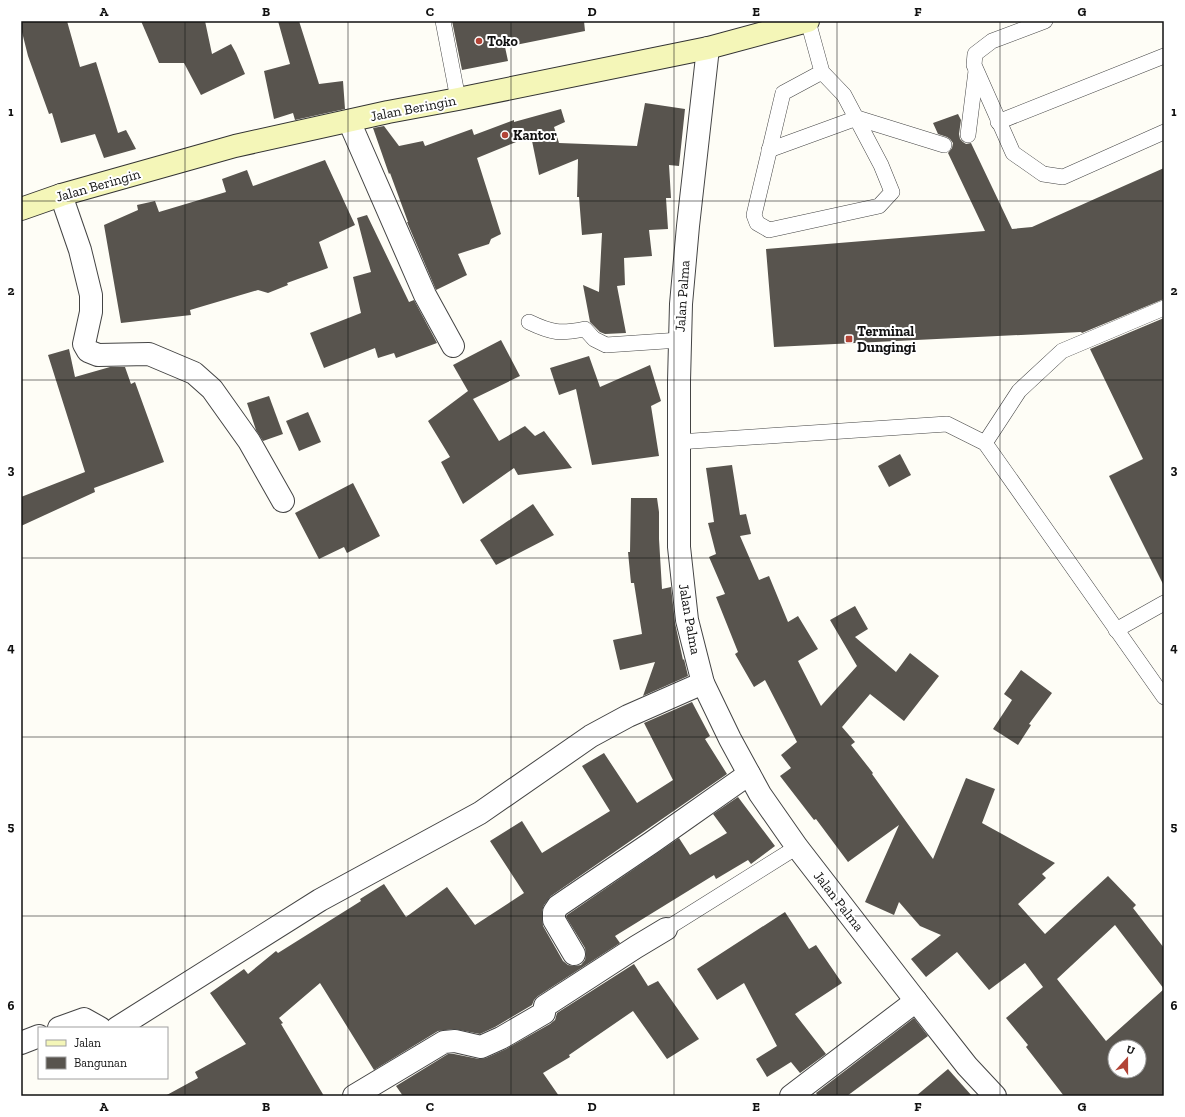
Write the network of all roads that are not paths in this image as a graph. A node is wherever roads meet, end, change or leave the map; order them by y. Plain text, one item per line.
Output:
1 (443, 21) edge
2 (808, 21) edge
3 (1045, 21) edge
4 (708, 48) junction
5 (1164, 56) edge
6 (976, 70) junction
7 (822, 72) junction
8 (458, 99) junction
9 (857, 118) junction
10 (350, 121) junction
11 (998, 122) junction
12 (1164, 132) edge
13 (968, 136) dead end
14 (944, 145) dead end
15 (769, 150) junction
16 (61, 195) junction
17 (21, 210) edge
18 (1164, 308) edge
19 (529, 322) dead end
20 (680, 340) junction
21 (453, 346) dead end
22 (678, 442) junction
23 (986, 444) junction
24 (283, 502) dead end
25 (1164, 603) edge
26 (1116, 630) junction
27 (703, 683) junction
28 (1164, 697) edge
29 (749, 774) junction
30 (797, 848) junction
31 (666, 929) joint
32 (574, 954) dead end
33 (916, 1001) junction
34 (62, 1027) edge
35 (98, 1027) edge
36 (119, 1027) edge
37 (38, 1036) edge
38 (21, 1043) edge
39 (354, 1096) edge
40 (791, 1096) edge
41 (994, 1096) edge

1 - 8 lane
2 - 4 street, Jalan Beringin
2 - 7 lane
3 - 6 lane
4 - 8 street, Jalan Beringin
4 - 20 street, Jalan Palma
5 - 11 lane
6 - 11 lane
6 - 13 lane
7 - 9 lane
7 - 15 lane
8 - 10 street, Jalan Beringin
9 - 14 lane
9 - 15 lane
9 - 15 lane
10 - 16 street, Jalan Beringin
10 - 21 street
11 - 12 lane
16 - 17 street, Jalan Beringin
16 - 24 street
18 - 23 lane
19 - 20 lane
20 - 22 street, Jalan Palma
22 - 23 lane
22 - 27 street, Jalan Palma
23 - 26 lane
25 - 26 lane
26 - 28 lane
27 - 29 street, Jalan Palma
27 - 36 street
29 - 30 street, Jalan Palma
29 - 32 street
30 - 31 lane
30 - 33 street, Jalan Palma
31 - 39 street
33 - 40 street
33 - 41 street, Jalan Palma
34 - 35 street
37 - 38 street

